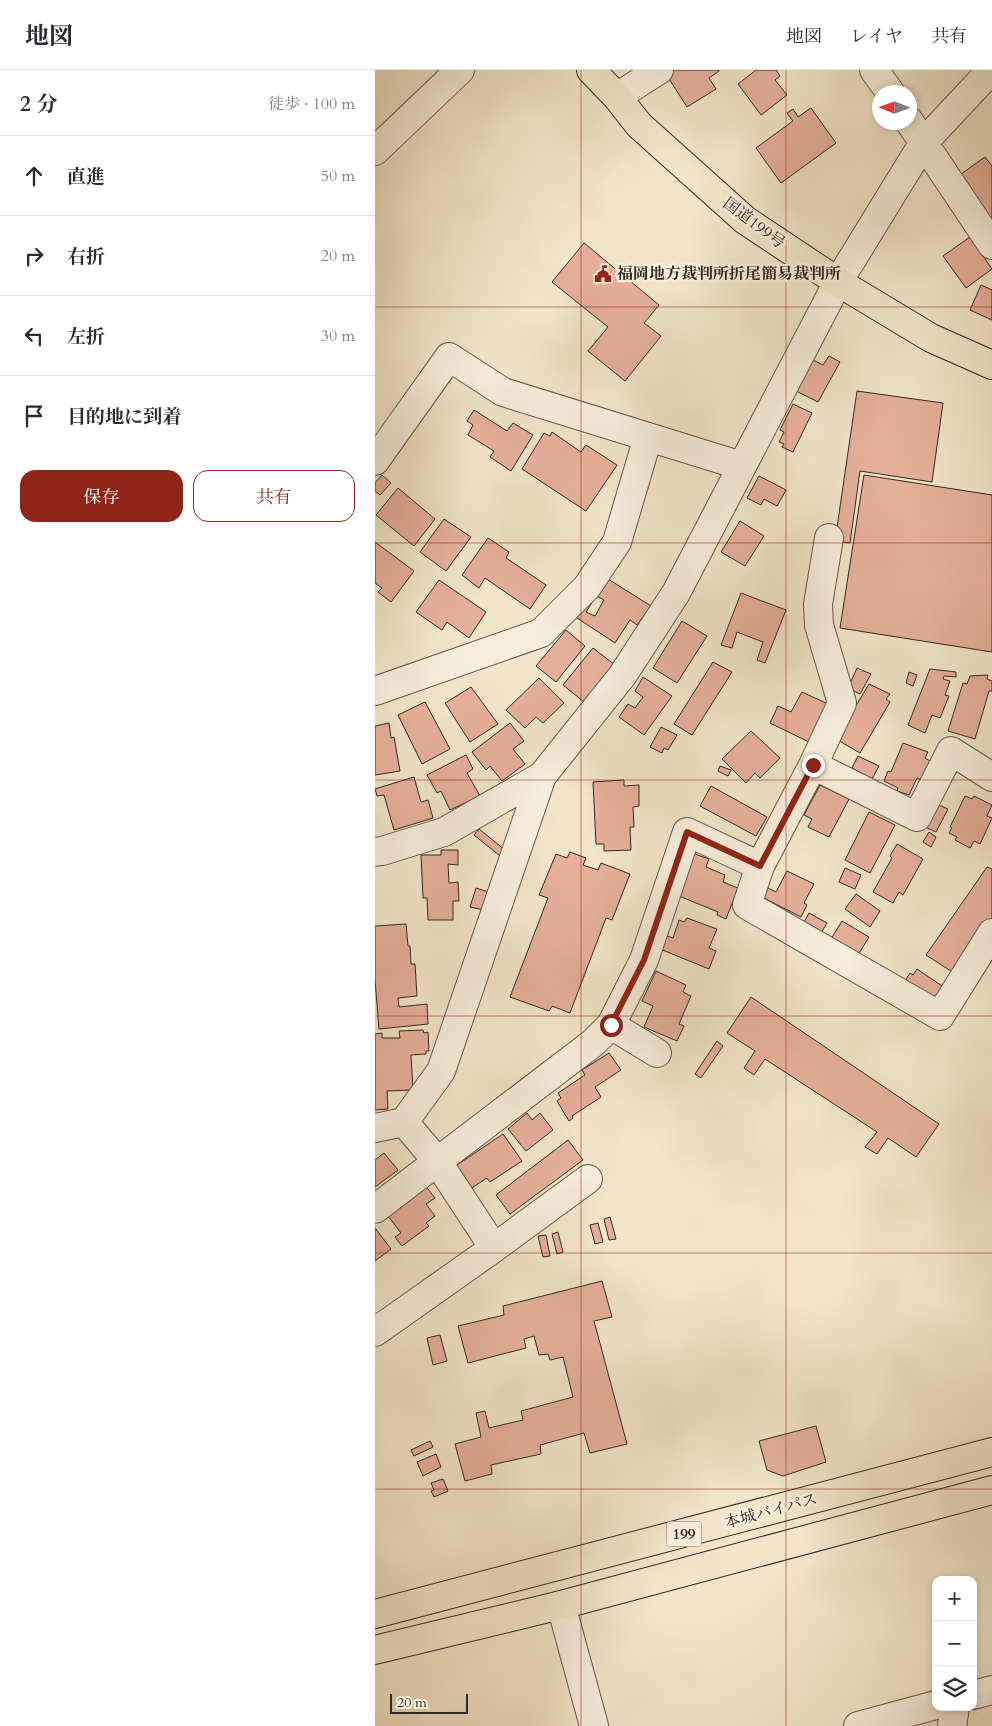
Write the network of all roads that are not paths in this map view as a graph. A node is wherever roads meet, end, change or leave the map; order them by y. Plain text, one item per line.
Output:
1 (460, 70) edge
2 (591, 70) edge
3 (600, 70) edge
4 (659, 70) edge
5 (874, 70) edge
6 (992, 72) edge
7 (885, 85) edge
8 (617, 97) junction
9 (917, 131) edge
10 (375, 151) edge
11 (992, 245) edge
12 (838, 282) junction
13 (992, 364) edge
14 (648, 437) junction
15 (378, 452) edge
16 (742, 466) junction
17 (829, 538) dead end
18 (375, 691) edge
19 (813, 765) junction
20 (543, 776) junction
21 (992, 777) edge
22 (375, 852) edge
23 (760, 866) junction
24 (992, 933) edge
25 (611, 1025) junction
26 (657, 1053) dead end
27 (404, 1122) junction
28 (375, 1128) edge
29 (437, 1161) junction
30 (589, 1179) dead end
31 (375, 1209) edge
32 (495, 1248) junction
33 (375, 1332) edge
34 (992, 1452) edge
35 (992, 1490) edge
36 (561, 1605) junction
37 (375, 1614) edge
38 (375, 1650) edge
39 (992, 1690) edge
40 (977, 1694) edge
41 (932, 1706) edge
42 (954, 1711) edge
43 (594, 1726) edge
44 (858, 1726) edge
45 (952, 1726) edge

1 - 10 street
2 - 8 highway, 国道199号
3 - 8 highway, 国道199号
4 - 8 street
5 - 7 street
6 - 9 street
8 - 12 highway, 国道199号
9 - 11 street
9 - 12 street
12 - 13 highway, 国道199号
12 - 16 street
14 - 15 street
14 - 16 street
14 - 18 street
16 - 20 street
17 - 19 street
19 - 21 street
19 - 23 street
20 - 22 street
20 - 27 street
23 - 24 street
23 - 25 street
25 - 26 street
25 - 29 street
27 - 28 street
27 - 29 street
29 - 31 street
29 - 32 street
30 - 32 street
32 - 33 street
34 - 37 highway, 本城バイパス / 199
35 - 36 highway, 199
36 - 38 highway, 199
36 - 43 street
39 - 40 street
41 - 44 street
42 - 45 street

